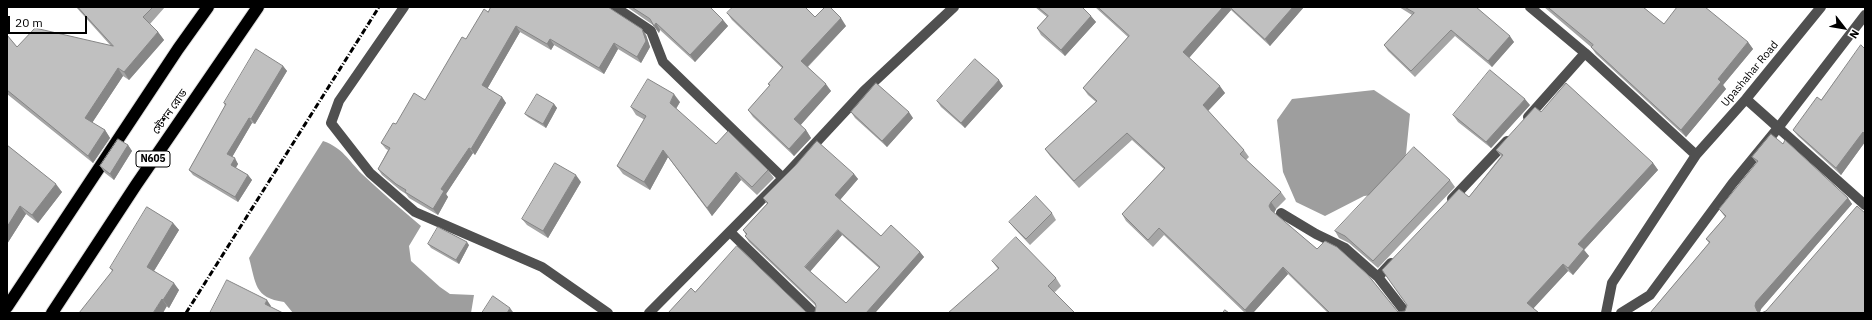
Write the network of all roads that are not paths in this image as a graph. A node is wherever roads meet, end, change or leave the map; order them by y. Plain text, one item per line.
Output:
1 (208, 7) edge
2 (258, 7) edge
3 (404, 7) edge
4 (615, 7) edge
5 (954, 7) edge
6 (1530, 7) edge
7 (1821, 7) edge
8 (1865, 15) edge
9 (1585, 53) junction
10 (1746, 99) junction
11 (1778, 128) junction
12 (1696, 156) junction
13 (783, 178) junction
14 (1861, 206) edge
15 (1444, 208) edge
16 (1280, 213) dead end
17 (730, 232) junction
18 (1400, 254) edge
19 (1378, 277) junction
20 (7, 307) edge
21 (52, 313) edge
22 (608, 313) edge
23 (649, 313) edge
24 (814, 313) edge
25 (1406, 313) edge
26 (1606, 313) edge
27 (1621, 313) edge

1 - 20 highway
2 - 21 highway, স্টেশন রোড / N605
3 - 22 street
4 - 13 street
5 - 13 street
6 - 9 street
7 - 10 street, Upashahar Road
8 - 11 street
9 - 12 street
9 - 15 street
10 - 11 street
10 - 12 street, Upashahar Road
11 - 14 street
11 - 27 street
12 - 26 street, Upashahar Road
13 - 17 street
16 - 19 street
17 - 23 street
17 - 24 street
18 - 19 street
19 - 25 street

